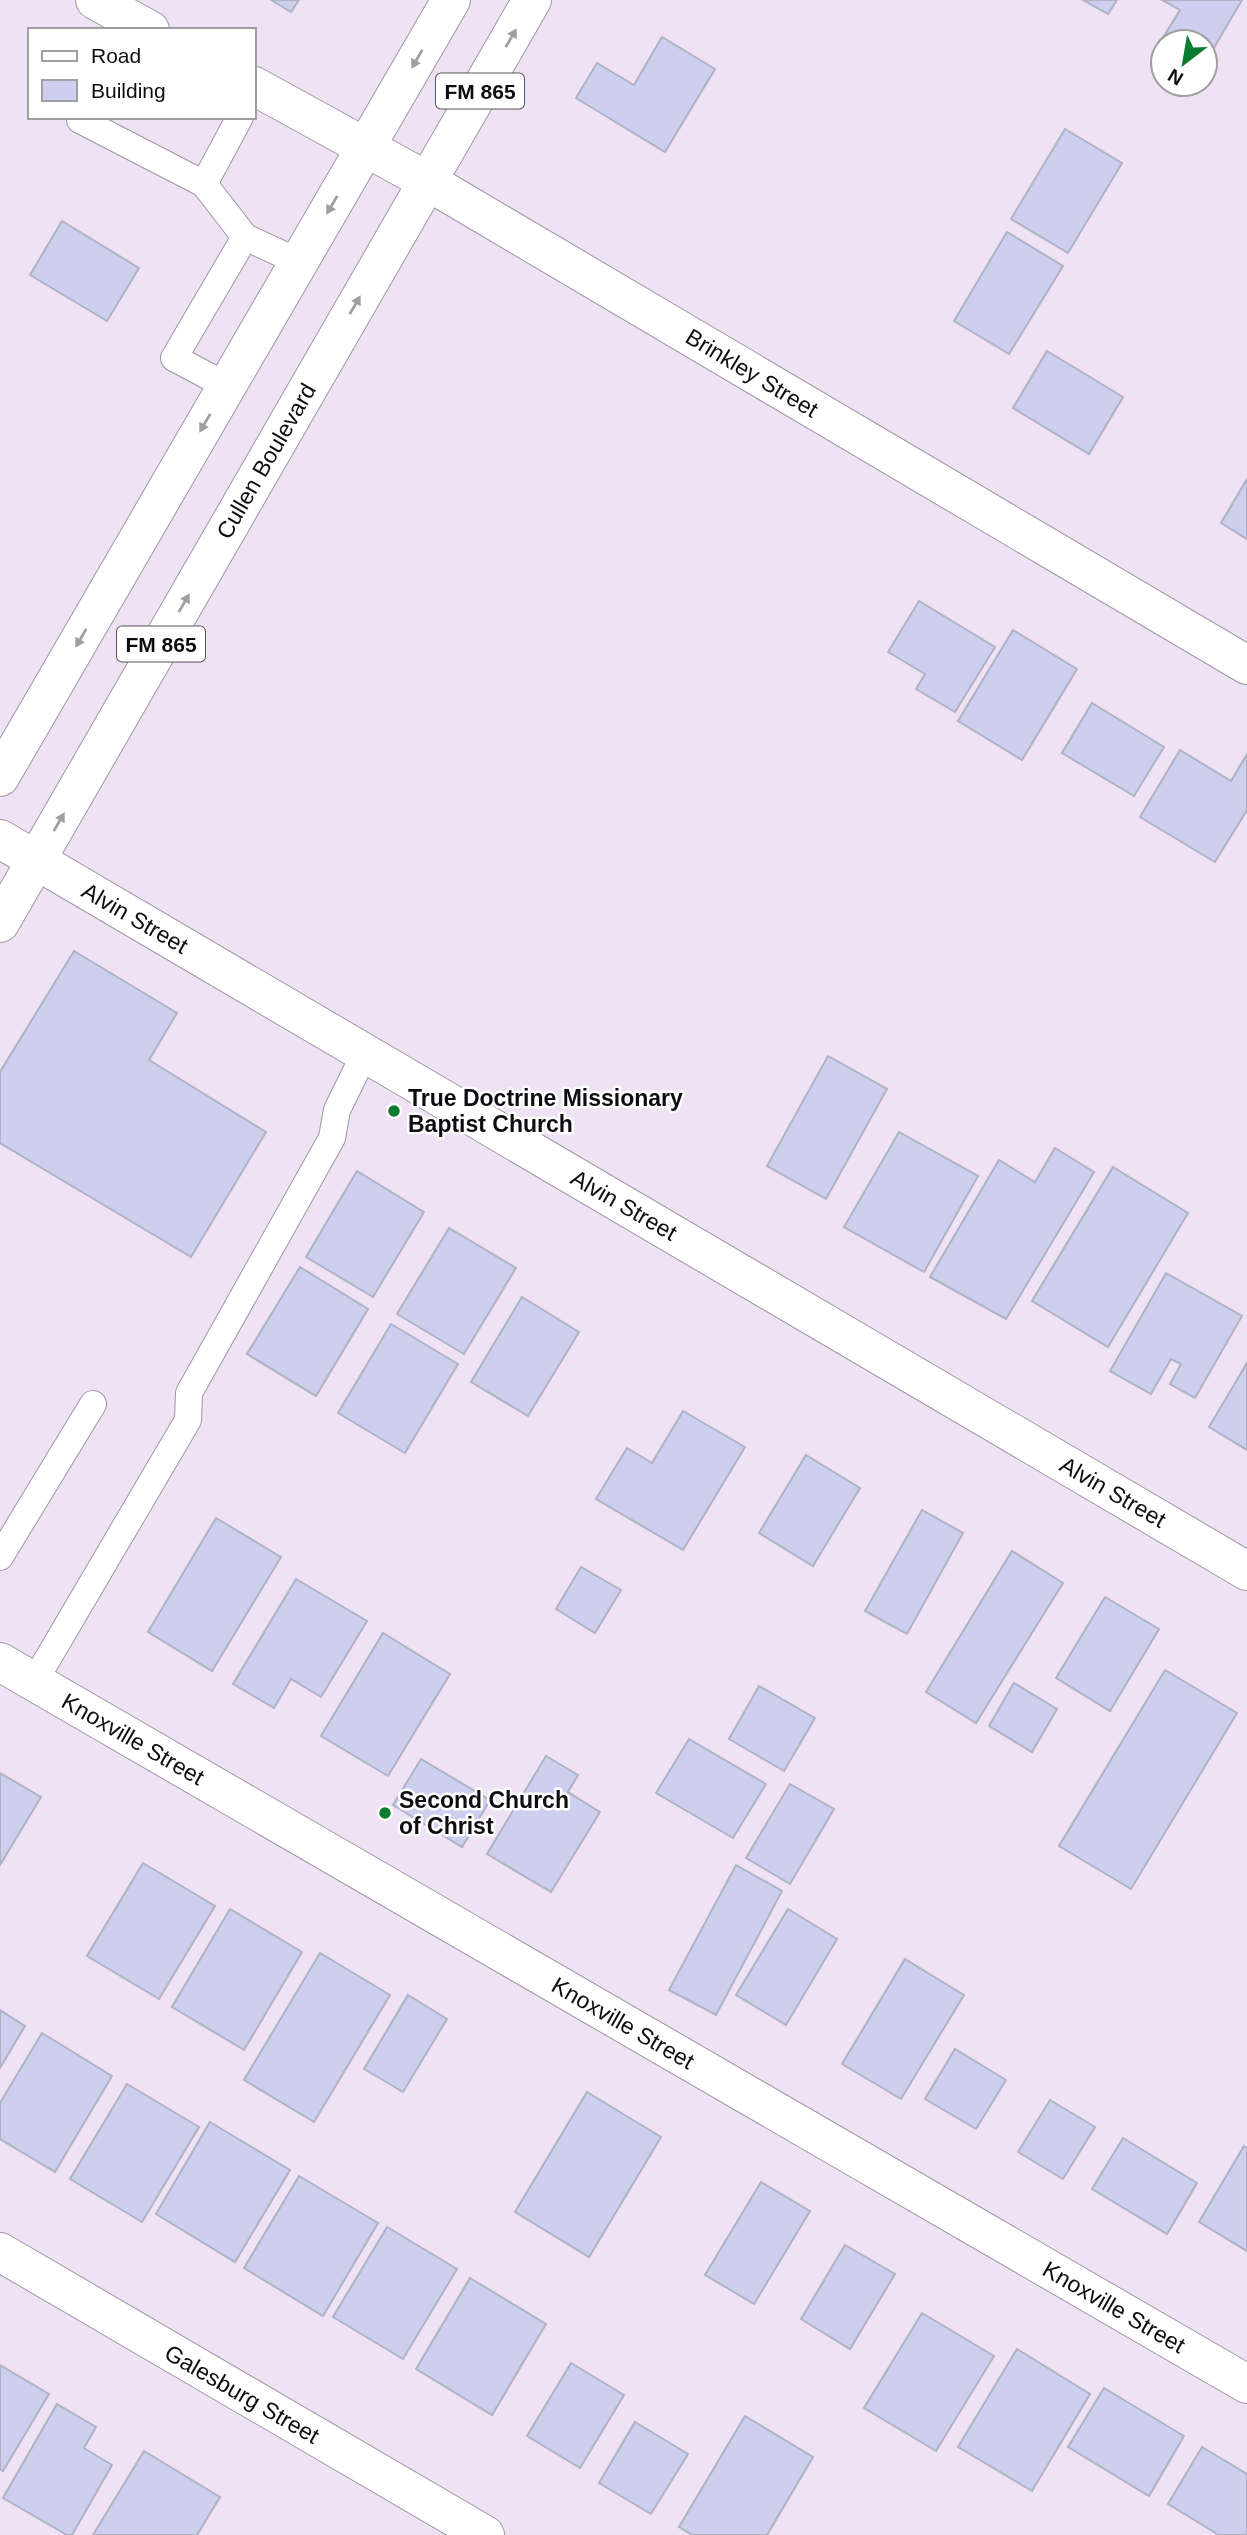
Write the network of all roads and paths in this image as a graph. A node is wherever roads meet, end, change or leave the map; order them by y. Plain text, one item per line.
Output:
1 (95, 0) edge
2 (452, 0) edge
3 (532, 0) edge
4 (136, 26) edge
5 (256, 97) edge
6 (81, 119) edge
7 (238, 119) edge
8 (366, 146) junction
9 (427, 181) junction
10 (204, 184) junction
11 (245, 237) junction
12 (299, 262) junction
13 (227, 386) junction
14 (1247, 664) edge
15 (0, 777) edge
16 (0, 839) edge
17 (36, 860) junction
18 (0, 923) edge
19 (365, 1053) junction
20 (93, 1404) dead end
21 (0, 1558) edge
22 (1247, 1571) edge
23 (0, 1662) edge
24 (34, 1682) junction
25 (0, 2252) edge
26 (1247, 2384) edge
27 (485, 2535) edge

1 - 4 street
2 -> 8 street, FM 865
9 -> 3 street, Cullen Boulevard / FM 865
5 - 8 street, Brinkley Street
6 - 10 lane
7 - 10 lane
8 - 9 street, Brinkley Street
8 -> 12 street, FM 865
9 - 14 street, Brinkley Street
17 -> 9 street, Cullen Boulevard / FM 865
10 - 11 lane
11 - 12 lane
11 - 13 lane
12 - 13 street, FM 865
13 -> 15 street, FM 865
16 - 17 street, Alvin Street
17 - 18 street, Cullen Boulevard / FM 865
17 - 19 street, Alvin Street
19 - 22 street, Alvin Street
19 - 24 lane
20 - 21 lane
23 - 24 street, Knoxville Street
24 - 26 street, Knoxville Street
25 - 27 street, Galesburg Street

